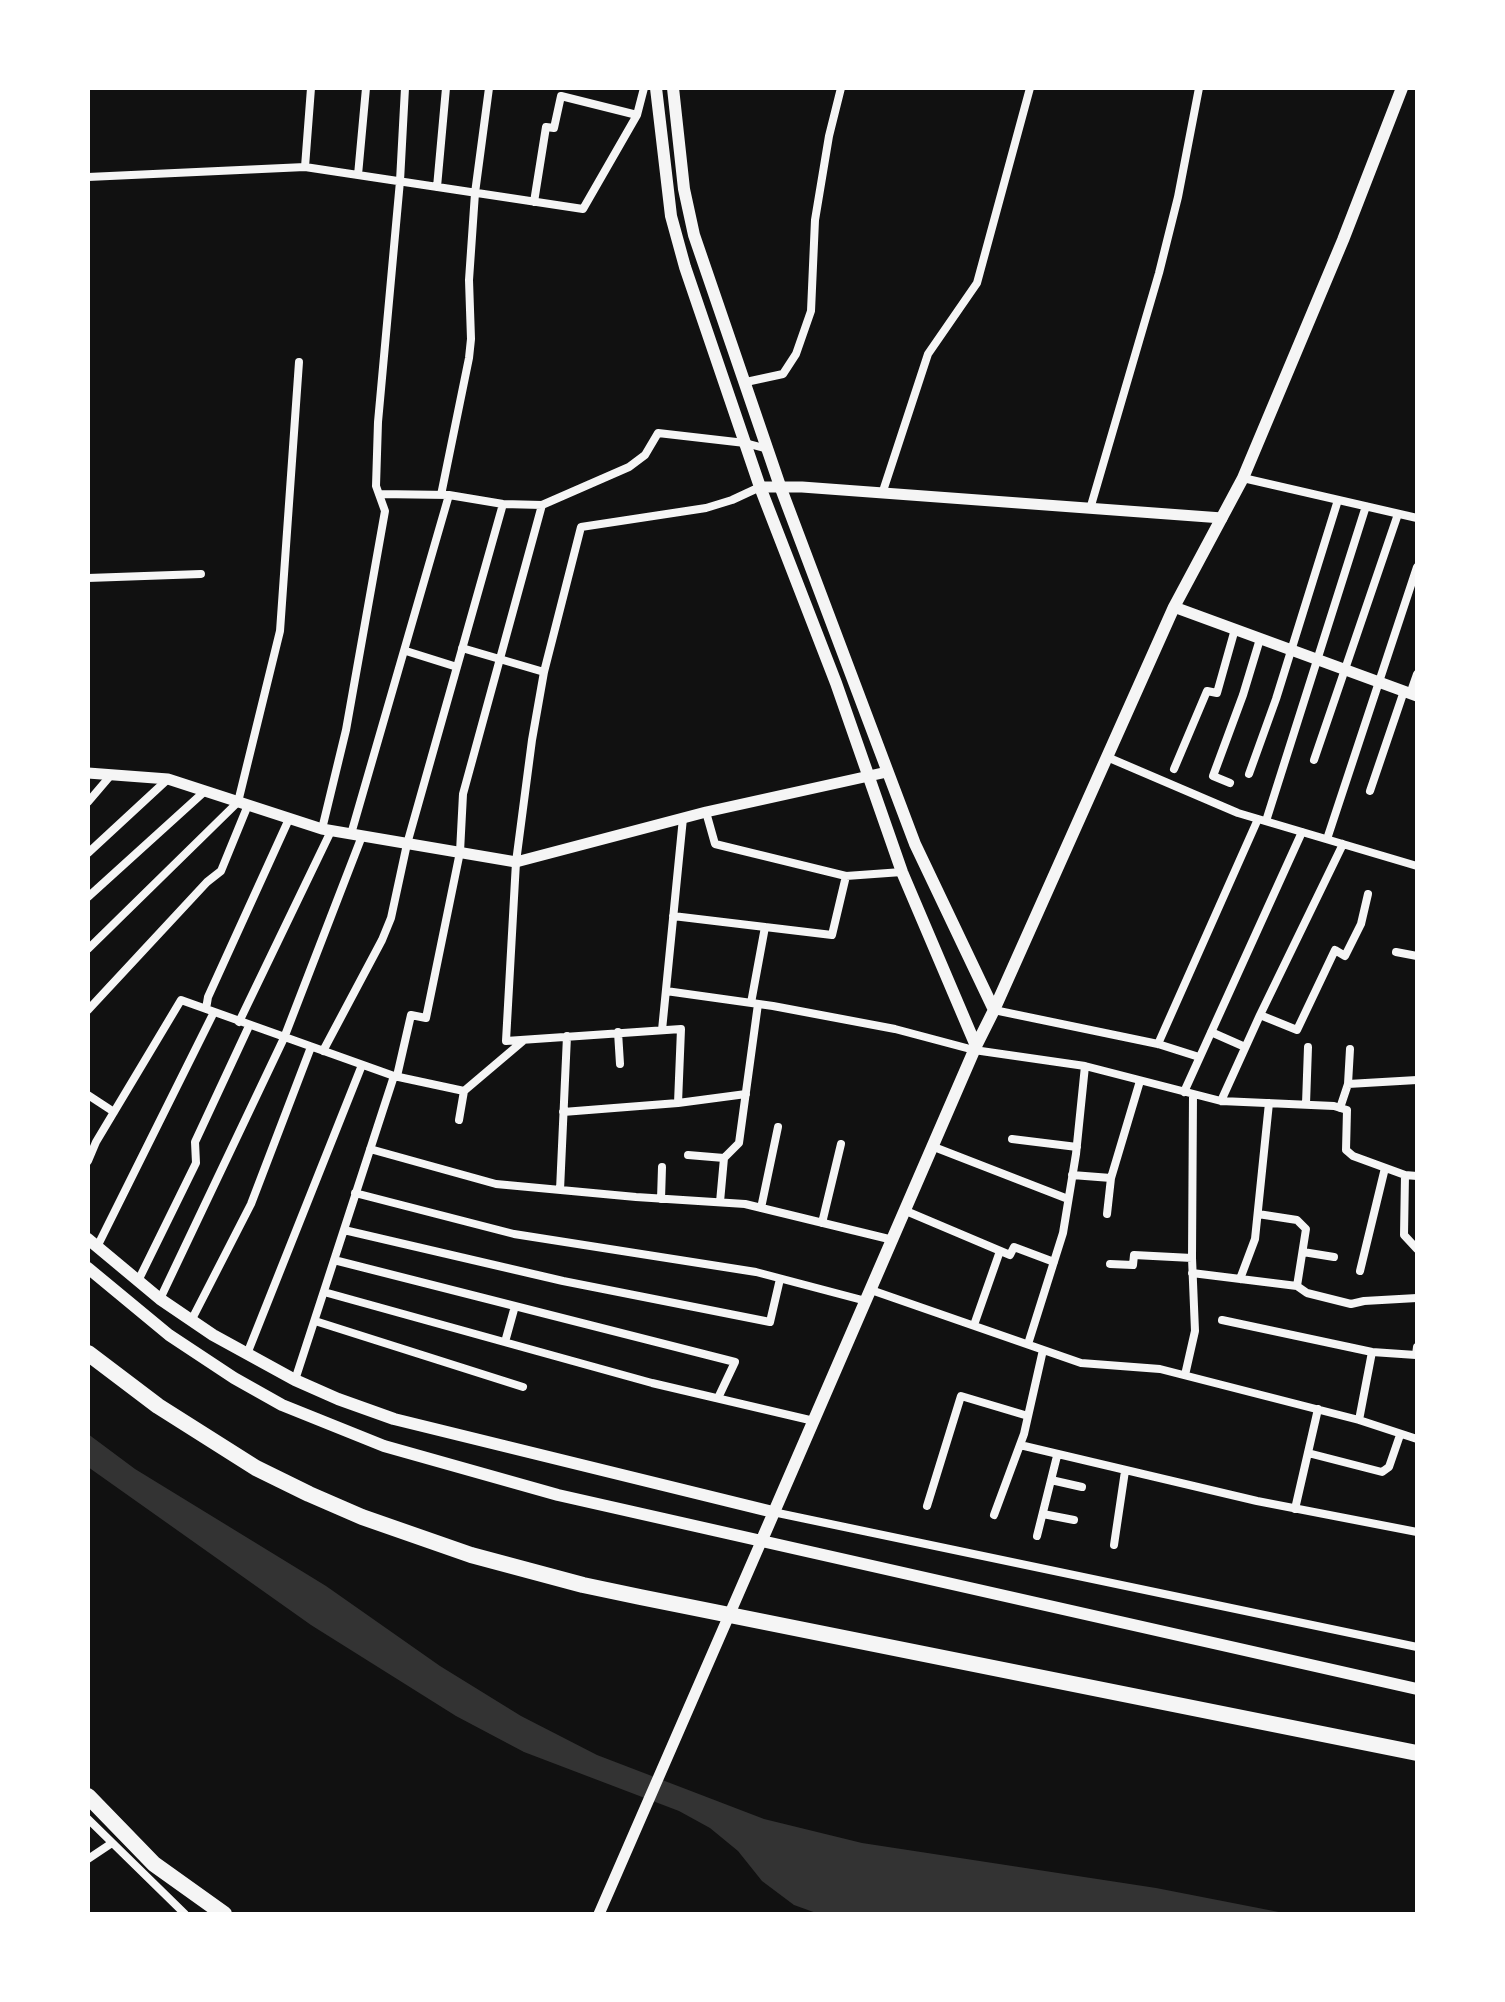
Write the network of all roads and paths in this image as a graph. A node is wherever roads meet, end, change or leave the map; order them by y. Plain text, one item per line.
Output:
1 (311, 88) edge
2 (366, 88) edge
3 (405, 88) edge
4 (446, 88) edge
5 (489, 88) edge
6 (644, 88) edge
7 (656, 88) edge
8 (673, 88) edge
9 (841, 88) edge
10 (1030, 88) edge
11 (1199, 88) edge
12 (1402, 88) edge
13 (637, 115) junction
14 (305, 167) junction
15 (358, 175) junction
16 (88, 177) edge
17 (400, 181) junction
18 (437, 187) junction
19 (475, 193) junction
20 (534, 202) junction
21 (299, 362) dead end
22 (746, 382) junction
23 (745, 443) junction
24 (768, 449) junction
25 (1243, 478) junction
26 (780, 486) junction
27 (760, 487) junction
28 (379, 494) junction
29 (882, 494) junction
30 (445, 495) junction
31 (1338, 500) junction
32 (503, 504) junction
33 (542, 505) junction
34 (1366, 506) junction
35 (1090, 509) junction
36 (1398, 514) junction
37 (1222, 518) junction
38 (1417, 518) edge
39 (811, 566) junction
40 (1417, 567) edge
41 (201, 574) dead end
42 (794, 575) junction
43 (88, 578) edge
44 (1174, 607) junction
45 (1235, 629) junction
46 (1260, 639) junction
47 (462, 648) junction
48 (1290, 650) junction
49 (406, 651) junction
50 (500, 659) junction
51 (1316, 659) junction
52 (457, 667) junction
53 (1346, 670) junction
54 (544, 672) junction
55 (1417, 674) edge
56 (1379, 682) junction
57 (1410, 694) edge
58 (1107, 757) junction
59 (1314, 760) dead end
60 (1174, 769) dead end
61 (887, 772) junction
62 (88, 773) edge
63 (1249, 774) dead end
64 (111, 775) junction
65 (868, 777) junction
66 (168, 779) junction
67 (1230, 783) dead end
68 (205, 791) junction
69 (1370, 791) dead end
70 (88, 802) edge
71 (243, 804) junction
72 (706, 812) junction
73 (683, 818) junction
74 (289, 819) junction
75 (1262, 820) junction
76 (326, 830) junction
77 (1302, 832) junction
78 (356, 835) junction
79 (1327, 839) junction
80 (407, 844) junction
81 (1343, 844) junction
82 (460, 852) junction
83 (88, 853) edge
84 (516, 862) junction
85 (1417, 866) edge
86 (902, 872) junction
87 (846, 876) junction
88 (1368, 894) dead end
89 (88, 897) edge
90 (673, 916) junction
91 (765, 927) junction
92 (88, 949) edge
93 (1396, 952) dead end
94 (1417, 956) edge
95 (666, 991) junction
96 (754, 1004) junction
97 (88, 1010) edge
98 (994, 1010) junction
99 (210, 1012) junction
100 (1260, 1015) junction
101 (239, 1022) junction
102 (249, 1026) junction
103 (662, 1030) junction
104 (618, 1032) junction
105 (1211, 1032) junction
106 (567, 1036) junction
107 (284, 1038) junction
108 (524, 1041) junction
109 (1158, 1044) junction
110 (311, 1047) junction
111 (1245, 1047) junction
112 (1308, 1047) dead end
113 (975, 1048) junction
114 (1350, 1049) dead end
115 (323, 1051) junction
116 (1199, 1057) junction
117 (620, 1064) dead end
118 (362, 1065) junction
119 (1085, 1066) junction
120 (395, 1076) junction
121 (1417, 1080) edge
122 (1140, 1081) junction
123 (1348, 1084) junction
124 (464, 1091) junction
125 (1188, 1093) junction
126 (746, 1094) junction
127 (88, 1095) edge
128 (1221, 1101) junction
129 (678, 1103) junction
130 (1269, 1103) junction
131 (1306, 1104) junction
132 (1340, 1108) junction
133 (114, 1112) junction
134 (563, 1112) junction
135 (459, 1120) dead end
136 (778, 1127) dead end
137 (1012, 1139) dead end
138 (841, 1144) dead end
139 (934, 1147) junction
140 (1077, 1147) junction
141 (370, 1149) junction
142 (688, 1155) dead end
143 (724, 1158) junction
144 (88, 1161) edge
145 (662, 1167) dead end
146 (1385, 1168) junction
147 (1072, 1175) junction
148 (1405, 1175) junction
149 (1417, 1176) edge
150 (1111, 1178) junction
151 (560, 1190) junction
152 (355, 1193) junction
153 (661, 1199) junction
154 (1068, 1199) junction
155 (720, 1202) junction
156 (761, 1208) junction
157 (906, 1211) junction
158 (1107, 1214) dead end
159 (1258, 1214) junction
160 (822, 1223) junction
161 (344, 1230) junction
162 (893, 1240) junction
163 (92, 1243) edge
164 (1417, 1249) edge
165 (1000, 1251) junction
166 (1303, 1252) junction
167 (1334, 1257) dead end
168 (1192, 1258) junction
169 (334, 1260) junction
170 (1054, 1262) junction
171 (1110, 1264) dead end
172 (88, 1268) edge
173 (1360, 1271) dead end
174 (1192, 1273) junction
175 (780, 1279) junction
176 (1240, 1279) junction
177 (138, 1281) junction
178 (1297, 1286) junction
179 (324, 1292) junction
180 (869, 1296) junction
181 (1417, 1298) edge
182 (160, 1299) junction
183 (515, 1306) junction
184 (1222, 1320) dead end
185 (191, 1321) junction
186 (315, 1321) junction
187 (974, 1325) junction
188 (505, 1342) junction
189 (1028, 1344) junction
190 (1417, 1347) edge
191 (1043, 1350) junction
192 (1372, 1352) junction
193 (88, 1353) edge
194 (247, 1354) junction
195 (1185, 1375) junction
196 (295, 1380) junction
197 (523, 1387) dead end
198 (718, 1398) junction
199 (1318, 1409) junction
200 (1028, 1416) junction
201 (1359, 1420) junction
202 (814, 1421) junction
203 (1400, 1435) junction
204 (1417, 1439) edge
205 (1020, 1445) junction
206 (1308, 1453) junction
207 (1057, 1456) junction
208 (1125, 1471) junction
209 (1051, 1480) junction
210 (1082, 1487) dead end
211 (927, 1506) dead end
212 (1295, 1509) junction
213 (773, 1512) junction
214 (1043, 1514) junction
215 (994, 1515) dead end
216 (1074, 1520) dead end
217 (1417, 1532) edge
218 (1037, 1536) dead end
219 (761, 1542) junction
220 (1114, 1545) dead end
221 (1417, 1647) edge
222 (1417, 1689) edge
223 (1417, 1753) edge
224 (88, 1796) edge
225 (88, 1819) edge
226 (112, 1843) junction
227 (88, 1859) edge
228 (185, 1914) edge
229 (224, 1914) edge
230 (599, 1914) edge

1 - 14 street
2 - 15 street
3 - 17 street
4 - 18 street
5 - 19 street
6 - 13 street
7 - 23 main road
8 - 22 main road
9 - 22 street
10 - 29 street
11 - 35 street
12 - 25 main road
13 - 20 street
13 - 20 street
14 - 15 street
14 - 16 street
15 - 17 street
17 - 18 street
17 - 28 street
18 - 19 street
19 - 20 street
19 - 30 street
21 - 71 street
22 - 24 main road
23 - 24 street
23 - 27 main road
23 - 33 street
24 - 26 main road
25 - 31 street
25 - 37 main road
26 - 27 street
26 - 29 street
26 - 39 main road
27 - 42 main road
27 - 54 street
28 - 30 street
28 - 76 street
29 - 35 street
30 - 32 street
30 - 49 street
31 - 34 street
31 - 48 street
32 - 33 street
32 - 47 street
33 - 50 street
34 - 36 street
34 - 51 street
35 - 37 street
36 - 38 street
36 - 53 street
37 - 44 main road
39 - 42 main road
39 - 61 main road
40 - 56 street
41 - 43 street
42 - 65 main road
44 - 45 street
44 - 58 main road
45 - 46 street
45 - 60 street
46 - 48 street
46 - 67 street
47 - 50 street
47 - 52 street
48 - 51 street
48 - 63 street
49 - 52 street
49 - 78 street
50 - 54 street
50 - 82 street
51 - 53 street
51 - 75 street
52 - 80 street
53 - 56 street
53 - 59 street
54 - 84 street
55 - 57 street
56 - 57 street
56 - 79 street
57 - 69 street
58 - 75 street
58 - 98 main road
61 - 65 street
61 - 98 main road
62 - 64 street
64 - 66 street
64 - 70 street
65 - 72 street
65 - 86 main road
66 - 68 street
66 - 83 street
68 - 71 street
68 - 89 street
71 - 74 street
71 - 92 street
71 - 97 street
72 - 73 street
72 - 87 street
73 - 84 street
73 - 90 street
74 - 76 street
74 - 99 street
75 - 77 street
75 - 109 street
76 - 78 street
76 - 101 street
77 - 79 street
77 - 105 street
78 - 80 street
78 - 107 street
79 - 81 street
80 - 82 street
80 - 115 street
81 - 85 street
81 - 100 street
82 - 84 street
82 - 120 street
84 - 108 street
86 - 87 street
86 - 113 main road
87 - 91 street
88 - 100 street
90 - 91 street
90 - 95 street
91 - 96 street
93 - 94 street
95 - 96 street
95 - 103 street
96 - 113 street
96 - 126 street
98 - 109 street
98 - 113 main road
99 - 101 street
99 - 133 street
99 - 163 street
100 - 111 street
101 - 102 street
102 - 107 street
102 - 177 street
103 - 104 street
103 - 129 street
104 - 106 street
104 - 117 street
105 - 111 street
105 - 116 street
106 - 108 street
106 - 134 street
107 - 110 street
107 - 182 street
108 - 124 street
109 - 116 street
110 - 115 street
110 - 185 street
111 - 128 street
112 - 131 street
113 - 119 street
113 - 139 main road
114 - 123 street
115 - 118 street
116 - 125 street
118 - 120 street
118 - 194 street
119 - 122 street
119 - 140 street
120 - 124 street
120 - 141 street
121 - 123 street
122 - 125 street
122 - 150 street
123 - 132 street
124 - 135 street
125 - 128 street
125 - 168 street
126 - 129 street
126 - 143 street
127 - 133 street
128 - 130 street
129 - 134 street
130 - 131 street
130 - 159 street
131 - 132 street
132 - 146 street
133 - 144 street
134 - 151 street
136 - 156 street
137 - 140 street
138 - 160 street
139 - 154 street
139 - 157 main road
140 - 147 street
141 - 151 street
141 - 152 street
142 - 143 street
143 - 155 street
145 - 153 street
146 - 148 street
146 - 173 street
147 - 150 street
147 - 154 street
148 - 149 street
148 - 164 street
150 - 158 street
151 - 153 street
152 - 161 street
152 - 175 street
153 - 155 street
154 - 170 street
155 - 156 street
156 - 160 street
157 - 162 main road
157 - 165 street
159 - 166 street
159 - 176 street
160 - 162 street
161 - 169 street
161 - 175 street
162 - 180 main road
163 - 177 main road
165 - 170 street
165 - 187 street
166 - 167 street
166 - 178 street
168 - 171 street
168 - 174 street
169 - 179 street
169 - 183 street
170 - 189 street
172 - 219 main road
174 - 176 street
174 - 195 street
175 - 180 street
176 - 178 street
177 - 182 main road
178 - 181 street
179 - 186 street
179 - 188 street
180 - 187 street
180 - 202 main road
182 - 185 main road
183 - 188 street
183 - 198 street
184 - 192 street
185 - 194 main road
186 - 196 street
186 - 197 street
187 - 189 street
188 - 198 street
189 - 191 street
190 - 192 street
191 - 195 street
191 - 200 street
192 - 201 street
193 - 223 highway
194 - 196 main road
195 - 199 street
196 - 213 main road
198 - 202 street
199 - 201 street
199 - 206 street
200 - 205 street
200 - 211 street
201 - 203 street
202 - 213 main road
203 - 204 street
203 - 206 street
205 - 207 street
205 - 215 street
206 - 212 street
207 - 208 street
207 - 209 street
208 - 212 street
208 - 220 street
209 - 210 street
209 - 214 street
212 - 217 street
213 - 219 main road
213 - 221 street
214 - 216 street
214 - 218 street
219 - 222 main road
219 - 230 street
224 - 229 highway
225 - 226 street
226 - 227 street
226 - 228 street

